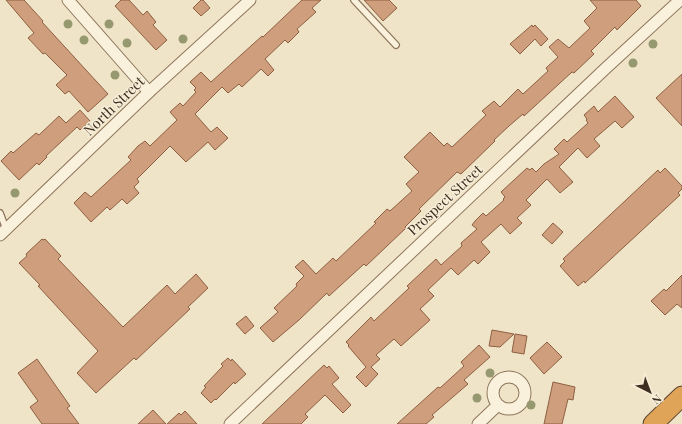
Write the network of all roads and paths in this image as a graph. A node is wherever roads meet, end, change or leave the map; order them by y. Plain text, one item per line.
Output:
1 (68, 0) edge
2 (250, 0) edge
3 (354, 0) edge
4 (680, 0) edge
5 (396, 45) dead end
6 (149, 92) junction
7 (0, 213) edge
8 (3, 232) edge
9 (682, 396) edge
10 (498, 405) dead end
11 (230, 424) edge
12 (478, 424) edge
13 (653, 424) edge

1 - 6 street
2 - 6 street, North Street
3 - 5 lane
4 - 11 street, Prospect Street
6 - 8 street, North Street
7 - 8 lane
9 - 13 highway
10 - 12 street

